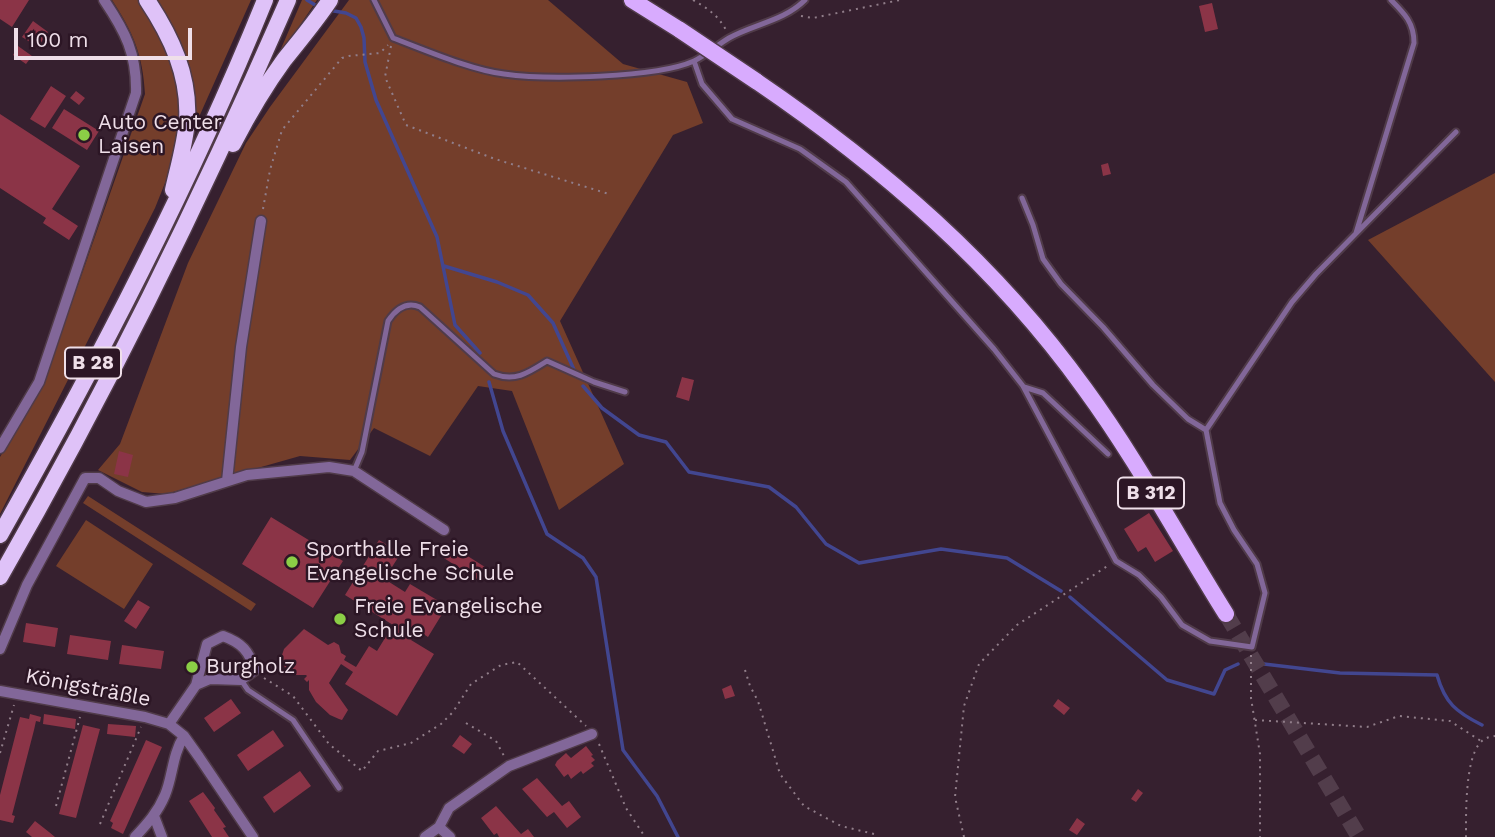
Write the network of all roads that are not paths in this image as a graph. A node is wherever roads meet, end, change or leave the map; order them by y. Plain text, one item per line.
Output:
1 (104, 0) edge
2 (147, 0) edge
3 (265, 0) edge
4 (288, 0) edge
5 (330, 0) edge
6 (374, 0) edge
7 (632, 0) edge
8 (805, 0) edge
9 (1391, 0) edge
10 (694, 61) junction
11 (1456, 132) dead end
12 (197, 198) junction
13 (1022, 198) dead end
14 (169, 214) junction
15 (261, 221) road end
16 (1355, 236) junction
17 (1023, 386) junction
18 (625, 392) dead end
19 (1206, 430) junction
20 (0, 448) edge
21 (1108, 454) dead end
22 (354, 471) junction
23 (227, 481) junction
24 (444, 530) dead end
25 (0, 535) edge
26 (0, 577) edge
27 (1226, 614) tunnel mouth
28 (0, 649) edge
29 (241, 680) junction
30 (196, 685) junction
31 (0, 691) edge
32 (169, 724) junction
33 (592, 734) road end
34 (184, 736) junction
35 (339, 788) dead end
36 (154, 816) junction
37 (439, 827) junction
38 (135, 837) edge
39 (162, 837) edge
40 (253, 837) edge
41 (425, 837) edge
42 (450, 837) edge

1 - 20 street
2 - 14 highway, B 28
3 - 14 highway, B 28
4 - 12 highway, B 28
5 - 12 highway, B 28
6 - 10 lane
7 - 27 main road, B 312, bridge
8 - 10 lane
9 - 16 lane
10 - 17 lane
11 - 16 lane
12 - 26 highway, B 28
13 - 19 lane
14 - 25 highway, B 28
15 - 23 street
16 - 19 lane
17 - 19 lane
17 - 21 lane
18 - 22 lane
22 - 23 street
22 - 24 street
23 - 28 street
29 - 30 street
29 - 30 street, Königsträßle
29 - 35 lane
30 - 32 street, Königsträßle
31 - 32 street, Königsträßle
32 - 34 street, Königsträßle
33 - 37 street
34 - 36 street
34 - 40 street, Königsträßle
36 - 38 street
36 - 39 street
37 - 41 street
37 - 42 street

